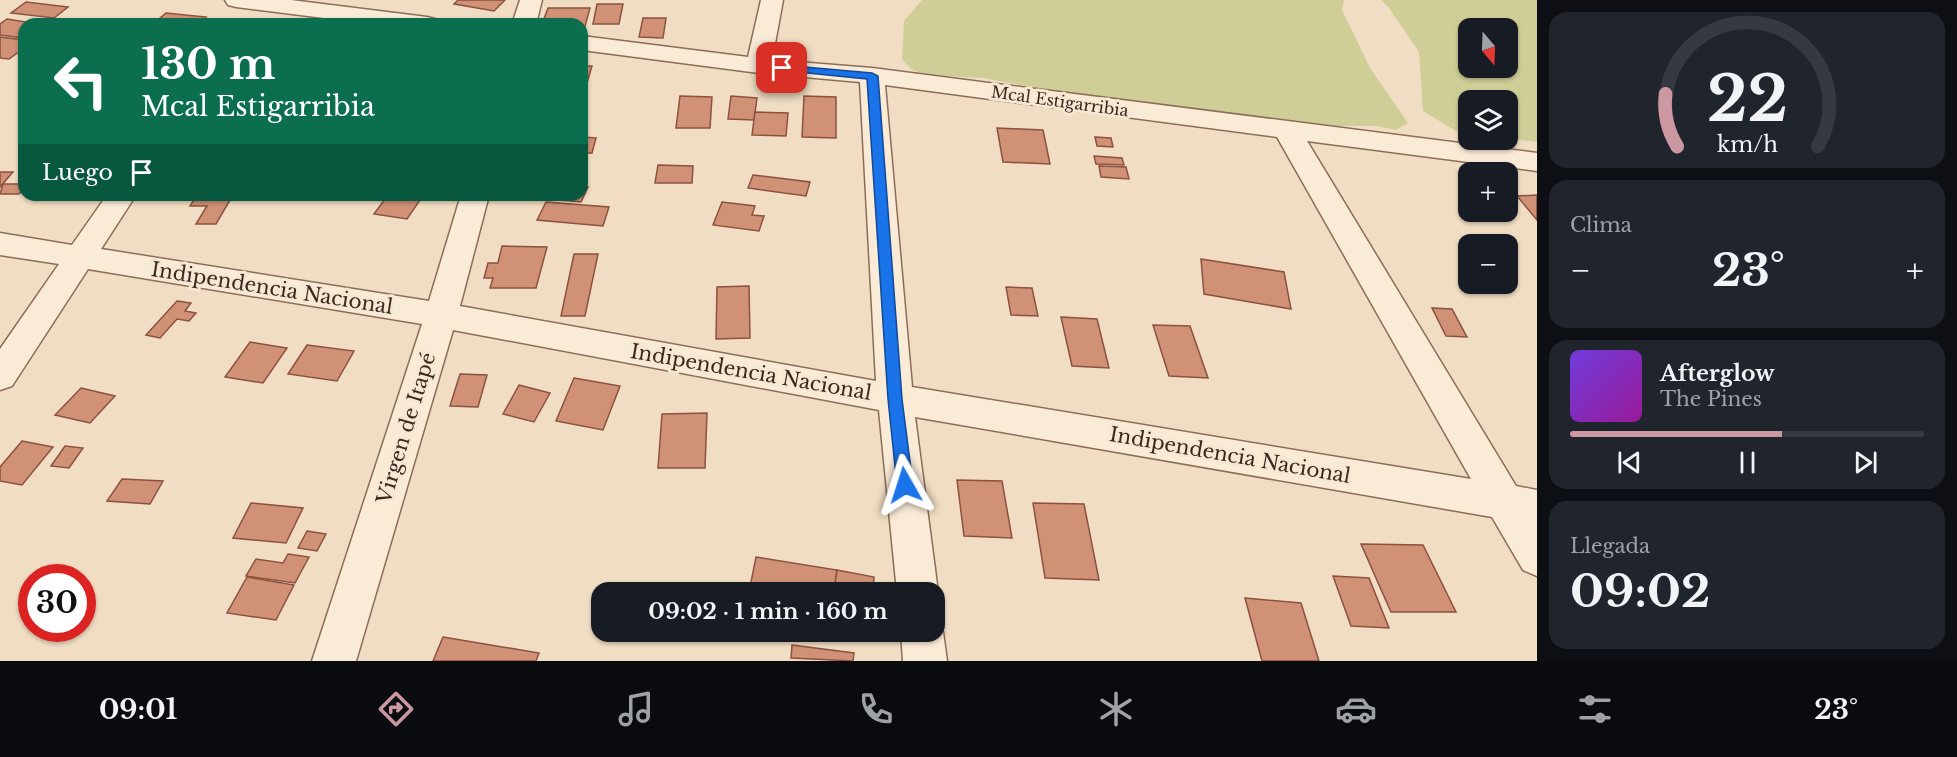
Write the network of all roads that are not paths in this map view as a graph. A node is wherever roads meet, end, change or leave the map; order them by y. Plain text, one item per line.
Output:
1 (531, 0) edge
2 (772, 0) edge
3 (249, 1) edge
4 (242, 18) edge
5 (381, 18) edge
6 (526, 18) edge
7 (588, 45) edge
8 (759, 66) junction
9 (872, 76) junction
10 (1288, 132) junction
11 (1537, 162) edge
12 (118, 201) edge
13 (473, 201) edge
14 (0, 244) edge
15 (79, 257) junction
16 (441, 315) junction
17 (0, 376) edge
18 (895, 399) junction
19 (1521, 504) edge
20 (1537, 556) edge
21 (916, 582) edge
22 (923, 642) edge
23 (334, 661) edge
24 (925, 661) edge

1 - 6 street
2 - 8 street
3 - 4 street
3 - 5 street
7 - 8 street, Mcal Estigarribia
8 - 9 street, Mcal Estigarribia
9 - 10 street, Mcal Estigarribia
9 - 18 street
10 - 11 street, Mcal Estigarribia
10 - 19 street
12 - 15 street
13 - 16 street, Virgen de Itapé
14 - 15 street, Indipendencia Nacional
15 - 16 street, Indipendencia Nacional
15 - 17 street
16 - 18 street, Indipendencia Nacional
16 - 23 street, Virgen de Itapé
18 - 19 street, Indipendencia Nacional
18 - 21 street
19 - 20 street
22 - 24 street

